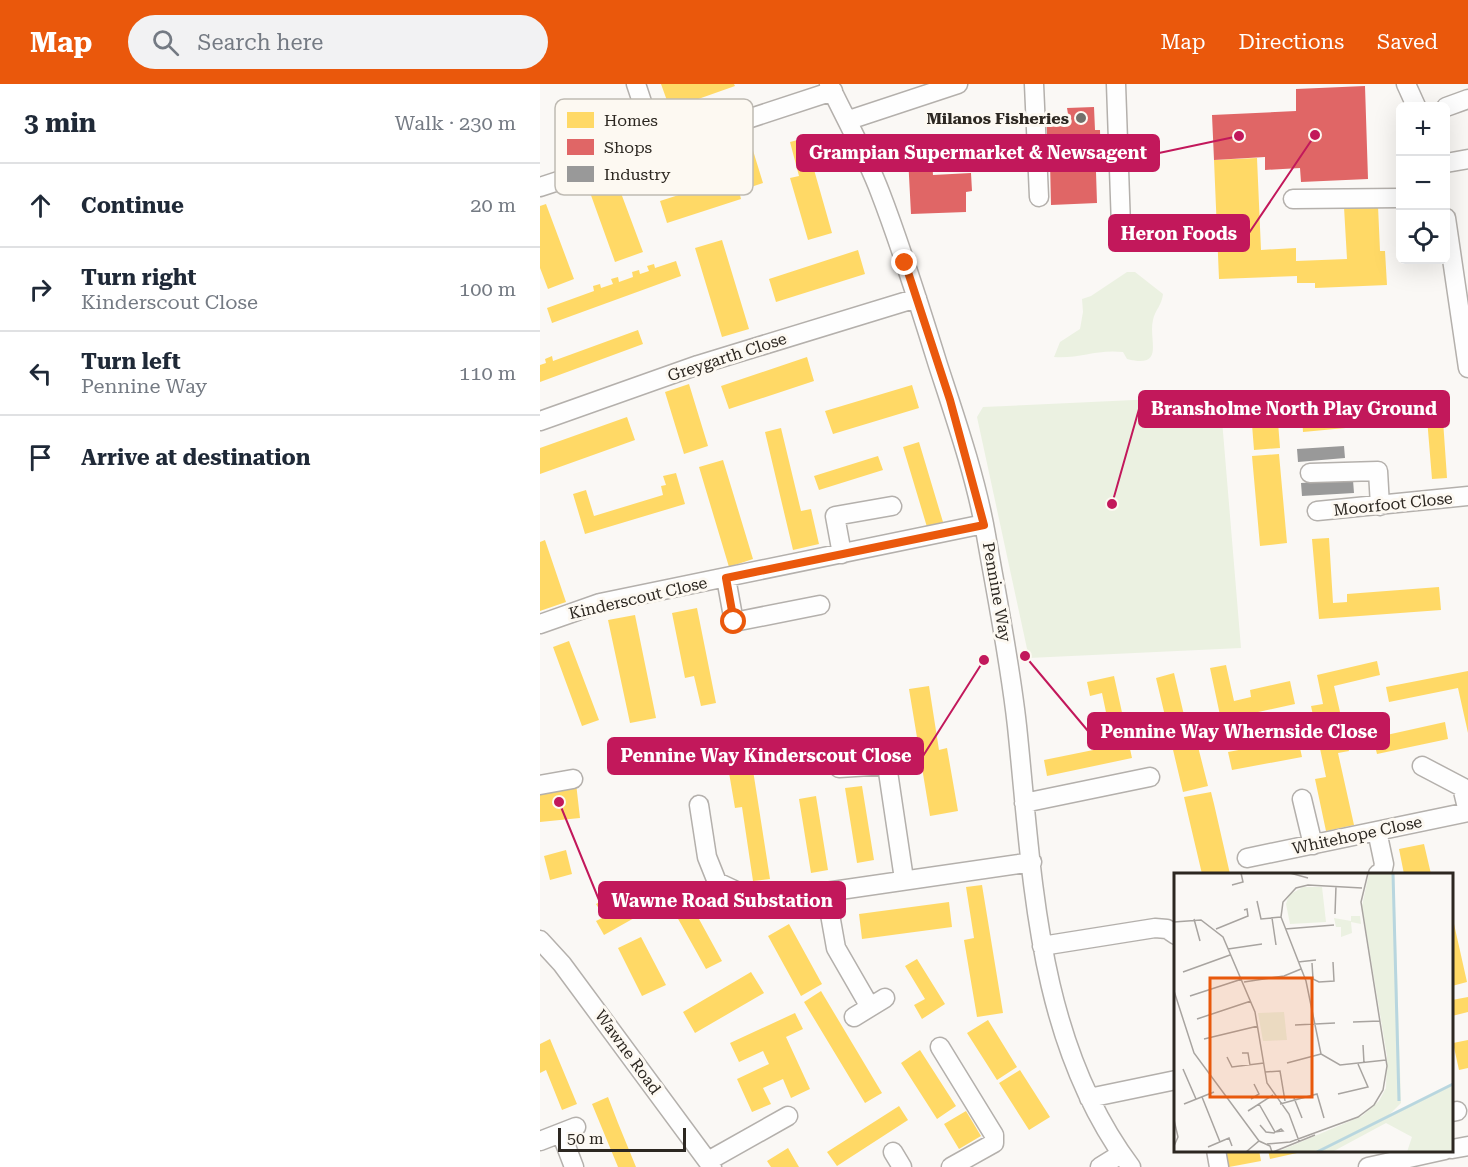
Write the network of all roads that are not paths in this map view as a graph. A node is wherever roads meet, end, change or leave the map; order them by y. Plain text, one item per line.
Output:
1 (636, 84) edge
2 (958, 84) edge
3 (1034, 84) edge
4 (1116, 84) edge
5 (1406, 84) edge
6 (831, 88) edge
7 (641, 99) edge
8 (1468, 99) edge
9 (1414, 102) edge
10 (1450, 106) edge
11 (753, 114) edge
12 (849, 120) junction
13 (1468, 159) edge
14 (1450, 162) edge
15 (555, 182) edge
16 (540, 187) edge
17 (1039, 197) dead end
18 (1396, 198) edge
19 (1293, 199) dead end
20 (1121, 226) dead end
21 (1450, 245) edge
22 (917, 298) junction
23 (1468, 368) edge
24 (540, 421) edge
25 (1310, 473) dead end
26 (1468, 496) edge
27 (892, 506) dead end
28 (1380, 506) junction
29 (1317, 511) dead end
30 (984, 525) junction
31 (842, 554) junction
32 (726, 578) junction
33 (820, 605) dead end
34 (540, 624) edge
35 (1422, 766) dead end
36 (839, 768) dead end
37 (1150, 777) dead end
38 (573, 778) dead end
39 (540, 785) edge
40 (1302, 800) dead end
41 (1024, 803) junction
42 (699, 805) dead end
43 (1468, 812) edge
44 (1377, 831) junction
45 (1312, 845) junction
46 (1247, 858) dead end
47 (1032, 862) junction
48 (1382, 873) edge
49 (904, 879) junction
50 (826, 892) junction
51 (1174, 934) edge
52 (540, 940) edge
53 (1042, 946) junction
54 (854, 1017) dead end
55 (940, 1047) dead end
56 (1174, 1080) edge
57 (1089, 1098) junction
58 (788, 1116) dead end
59 (540, 1141) edge
60 (1468, 1146) edge
61 (1453, 1149) edge
62 (1216, 1152) edge
63 (1431, 1152) edge
64 (1377, 1160) edge
65 (1126, 1161) edge
66 (710, 1164) edge
67 (574, 1167) edge
68 (951, 1167) edge
69 (1100, 1167) edge
70 (1219, 1167) edge

1 - 7 street
2 - 12 street
3 - 17 street
4 - 20 street
5 - 9 street
6 - 11 street
6 - 12 street, Pennine Way
8 - 10 street
12 - 22 street, Pennine Way
13 - 14 street
15 - 16 street
18 - 19 street
21 - 23 street
22 - 24 street, Greygarth Close
22 - 30 street, Pennine Way
25 - 28 street
26 - 28 street, Moorfoot Close
27 - 31 street
28 - 29 street, Moorfoot Close
30 - 31 street, Kinderscout Close
30 - 41 street, Pennine Way
31 - 32 street, Kinderscout Close
32 - 33 street
32 - 34 street, Kinderscout Close
35 - 43 street
36 - 49 street
37 - 41 street
38 - 39 street
40 - 45 street
41 - 47 street, Pennine Way
42 - 50 street
43 - 44 street, Whitehope Close
44 - 45 street, Whitehope Close
44 - 48 street
45 - 46 street, Whitehope Close
47 - 49 street
47 - 53 street, Pennine Way
49 - 50 street
50 - 54 street
51 - 53 street
52 - 66 street, Wawne Road
53 - 57 street, Pennine Way
55 - 68 street
56 - 57 street
57 - 65 street, Pennine Way
58 - 66 street
59 - 67 street
60 - 61 street
62 - 70 street
63 - 64 street
65 - 69 street

